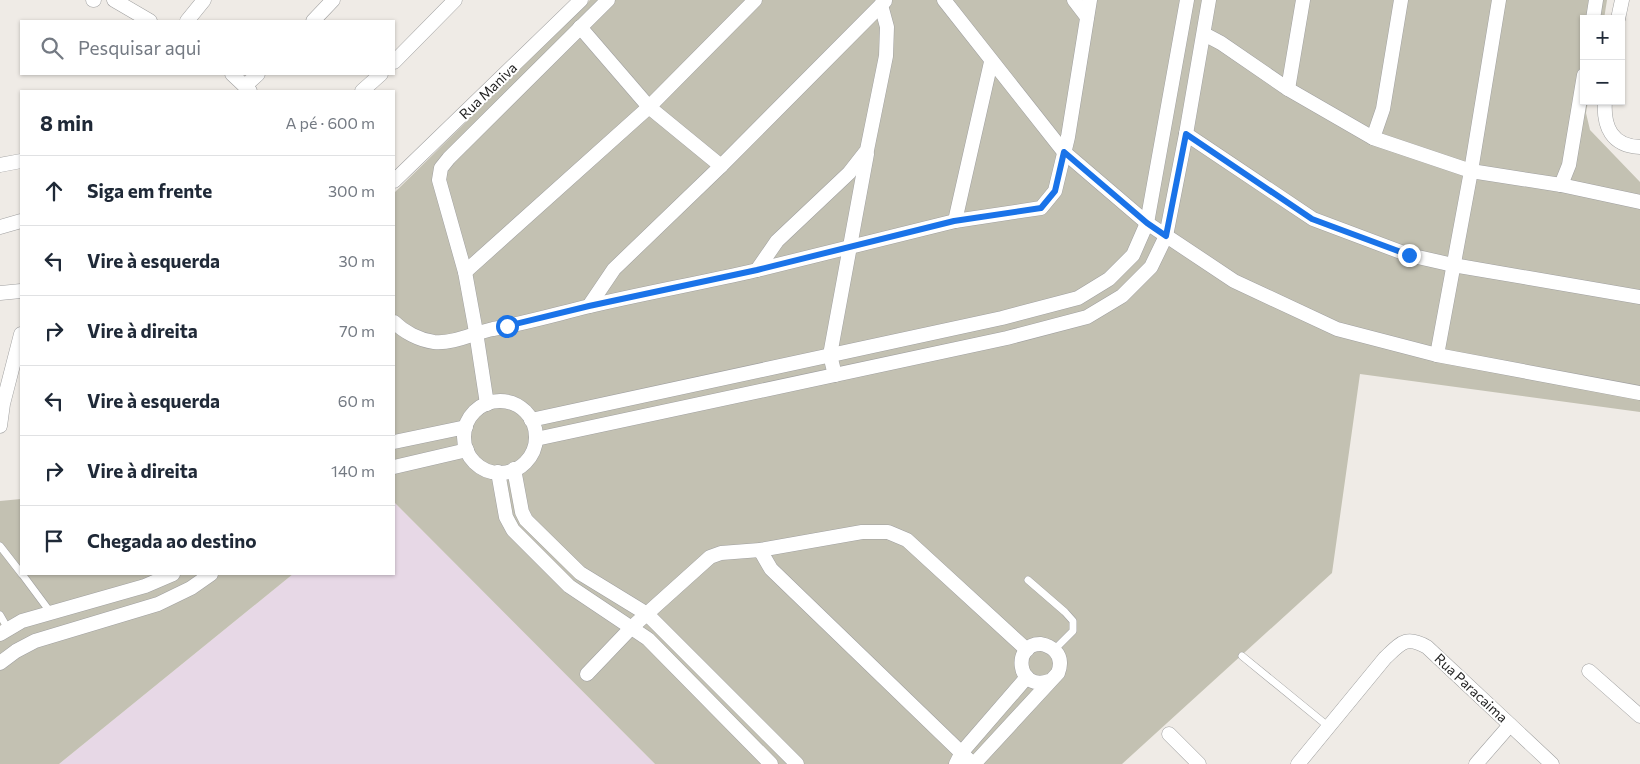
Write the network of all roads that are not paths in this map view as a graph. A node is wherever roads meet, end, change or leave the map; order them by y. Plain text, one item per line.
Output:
1 (114, 0) edge
2 (204, 0) edge
3 (334, 0) edge
4 (455, 0) edge
5 (581, 0) edge
6 (608, 0) edge
7 (755, 0) edge
8 (944, 0) edge
9 (1074, 0) edge
10 (1090, 0) edge
11 (1187, 0) edge
12 (1209, 0) edge
13 (1303, 0) edge
14 (1401, 0) edge
15 (1499, 0) edge
16 (1596, 0) edge
17 (1622, 0) edge
18 (883, 2) edge
19 (1594, 15) edge
20 (1619, 15) edge
21 (1087, 17) junction
22 (148, 20) edge
23 (188, 20) edge
24 (313, 20) edge
25 (580, 27) junction
26 (1204, 34) junction
27 (395, 61) edge
28 (991, 62) junction
29 (233, 75) edge
30 (257, 75) edge
31 (380, 75) edge
32 (248, 89) edge
33 (1288, 89) junction
34 (363, 90) edge
35 (1580, 99) edge
36 (1605, 105) edge
37 (649, 107) junction
38 (1186, 134) junction
39 (1373, 138) junction
40 (1640, 147) edge
41 (867, 150) junction
42 (1064, 152) junction
43 (20, 161) edge
44 (0, 165) edge
45 (721, 166) junction
46 (1471, 171) junction
47 (395, 180) edge
48 (1560, 185) junction
49 (1640, 202) edge
50 (20, 221) edge
51 (954, 221) junction
52 (1147, 223) junction
53 (0, 227) edge
54 (1166, 236) junction
55 (849, 247) junction
56 (1453, 265) junction
57 (757, 270) junction
58 (464, 272) junction
59 (20, 291) edge
60 (0, 293) edge
61 (1640, 297) edge
62 (589, 306) junction
63 (1002, 318) junction
64 (395, 323) edge
65 (476, 332) junction
66 (20, 338) edge
67 (1007, 338) junction
68 (830, 354) junction
69 (1436, 355) junction
70 (835, 375) junction
71 (1640, 393) edge
72 (486, 404) junction
73 (531, 420) junction
74 (0, 426) edge
75 (466, 426) junction
76 (536, 439) junction
77 (395, 442) edge
78 (467, 450) junction
79 (395, 466) edge
80 (514, 470) junction
81 (498, 472) junction
82 (0, 546) edge
83 (760, 550) junction
84 (20, 571) edge
85 (23, 575) edge
86 (171, 575) edge
87 (210, 575) edge
88 (1028, 580) dead end
89 (51, 613) junction
90 (647, 614) junction
91 (0, 615) edge
92 (631, 628) junction
93 (4, 631) edge
94 (22, 647) junction
95 (1027, 650) junction
96 (1054, 650) junction
97 (1242, 656) dead end
98 (0, 664) edge
99 (1589, 670) dead end
100 (587, 674) dead end
101 (1026, 677) junction
102 (1049, 681) junction
103 (1640, 716) edge
104 (1510, 725) junction
105 (1330, 727) junction
106 (1169, 734) dead end
107 (959, 758) edge
108 (772, 764) edge
109 (797, 764) edge
110 (974, 764) edge
111 (1199, 764) edge
112 (1298, 764) edge
113 (1476, 764) edge
114 (1552, 764) edge

1 - 22 street
2 - 23 street
3 - 24 street
4 - 27 street
5 - 47 street, Rua Maniva
6 - 25 street
7 - 37 street
8 - 28 street
9 - 21 street
10 - 21 street
11 - 52 street
12 - 26 street
13 - 33 street
14 - 39 street
15 - 46 street
16 - 19 street
17 - 20 street
18 - 41 street
18 - 45 street
21 - 42 street
25 - 37 street
25 - 58 street
26 - 33 street
26 - 38 street
28 - 42 street
28 - 51 street
29 - 32 street
30 - 32 street
31 - 34 street
33 - 39 street
35 - 48 street
36 - 40 street
37 - 45 street
37 - 58 street
38 - 54 street
38 - 56 street
39 - 46 street
41 - 55 street
41 - 57 street
42 - 51 street
42 - 52 street
43 - 44 street
45 - 62 street
46 - 48 street
46 - 56 street
48 - 49 street
50 - 53 street
51 - 55 street
52 - 54 street
52 - 63 street
54 - 67 street
54 - 69 street
55 - 57 street
55 - 68 street
56 - 61 street
56 - 69 street
57 - 62 street
58 - 65 street
59 - 60 street
62 - 65 street
63 - 67 street
63 - 68 street
64 - 65 street
65 - 72 street
66 - 74 street
67 - 70 street
68 - 70 street
68 - 73 street
69 - 71 street
70 - 76 street
72 - 73 street
72 - 75 street
73 - 76 street
75 - 77 street
75 - 78 street
76 - 80 street
78 - 79 street
78 - 81 street
80 - 81 street
80 - 90 street
81 - 92 street
82 - 84 lane
83 - 90 street
83 - 95 street
83 - 107 street
85 - 89 lane
86 - 89 street
87 - 94 street
88 - 96 lane
89 - 93 street
90 - 92 street
90 - 109 street
91 - 93 lane
92 - 100 street
92 - 108 street
93 - 94 street
94 - 98 street
95 - 96 street
95 - 101 street
96 - 102 street
97 - 105 lane
99 - 103 street
101 - 102 street
101 - 107 street
102 - 110 street
104 - 105 street, Rua Paracaima
104 - 113 street
104 - 114 street, Rua Paracaima
105 - 112 street
106 - 111 street
107 - 110 street

